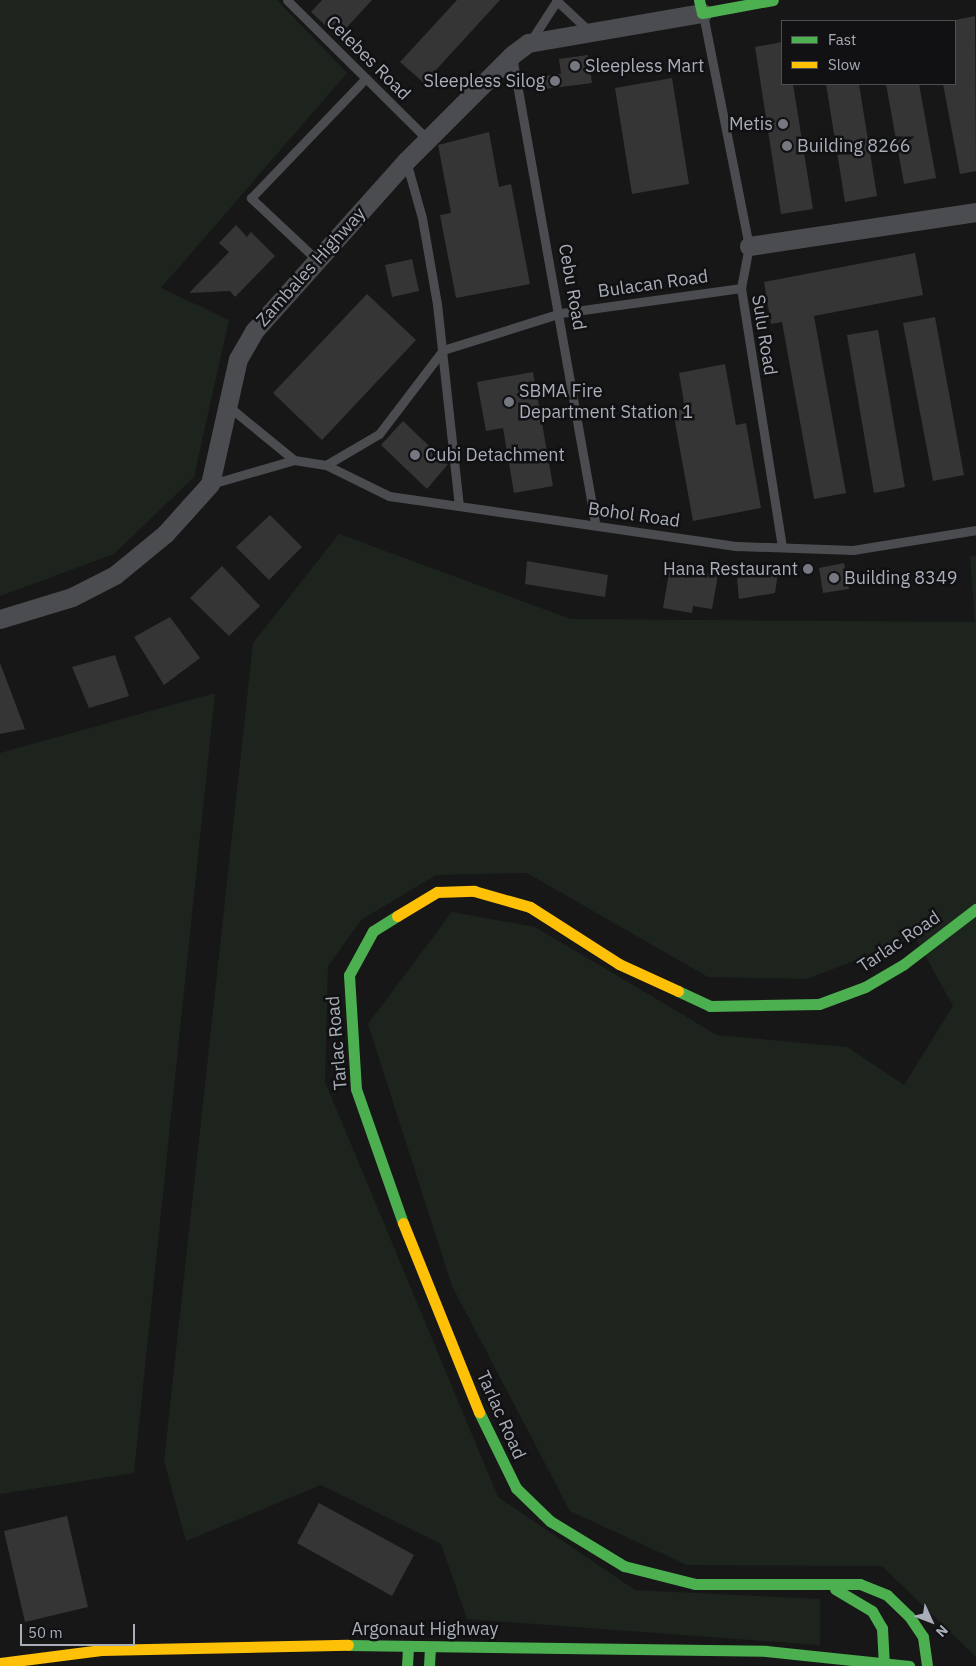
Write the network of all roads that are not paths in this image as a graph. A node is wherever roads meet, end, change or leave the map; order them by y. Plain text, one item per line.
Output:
1 (287, 0) edge
2 (773, 0) edge
3 (556, 1) edge
4 (701, 7) edge
5 (592, 32) junction
6 (528, 44) junction
7 (512, 55) junction
8 (366, 78) junction
9 (427, 139) junction
10 (406, 161) junction
11 (976, 212) edge
12 (749, 246) junction
13 (317, 260) junction
14 (740, 288) junction
15 (561, 313) junction
16 (443, 350) junction
17 (228, 406) junction
18 (294, 460) junction
19 (326, 465) junction
20 (210, 484) junction
21 (459, 506) junction
22 (596, 526) junction
23 (976, 530) edge
24 (782, 546) junction
25 (0, 619) edge
26 (976, 908) edge
27 (827, 1585) junction
28 (408, 1647) junction
29 (430, 1647) junction
30 (301, 1660) dead end
31 (850, 1661) junction
32 (393, 1662) dead end
33 (446, 1662) dead end
34 (0, 1663) edge
35 (145, 1663) dead end
36 (884, 1663) junction
37 (407, 1664) edge
38 (429, 1664) edge
39 (799, 1666) edge
40 (909, 1666) edge
41 (927, 1666) edge

1 - 8 lane, Celebes Road
2 - 4 main road
3 - 5 lane
3 - 6 lane
4 - 5 street, Zambales Highway
4 - 12 lane, Sulu Road
5 - 6 street, Zambales Highway
6 - 7 street, Zambales Highway
7 - 9 street, Zambales Highway
7 - 15 lane, Cebu Road
8 - 9 lane, Celebes Road
8 - 13 lane
9 - 10 street, Zambales Highway
10 - 13 street, Zambales Highway
10 - 16 lane
11 - 12 street
12 - 14 lane, Sulu Road
13 - 17 street, Zambales Highway
14 - 15 lane, Bulacan Road
14 - 24 lane, Sulu Road
15 - 16 lane, Bulacan Road
15 - 22 lane, Cebu Road
16 - 19 lane
16 - 21 lane
17 - 18 lane
17 - 20 street, Zambales Highway
18 - 19 lane, Bohol Road
18 - 20 lane, Bohol Road
19 - 21 lane, Bohol Road
20 - 25 street, Zambales Highway
21 - 22 lane, Bohol Road
22 - 24 lane, Bohol Road
23 - 24 lane, Bohol Road
26 - 27 main road, Tarlac Road
27 - 36 main road, Tarlac Road
27 - 41 main road, Tarlac Road
28 - 29 main road, Argonaut Highway
28 - 34 main road, Argonaut Highway
28 - 37 main road
29 - 31 main road, Argonaut Highway
29 - 38 main road
30 - 35 main road
31 - 36 main road, Argonaut Highway
31 - 39 main road, Argonaut Highway
32 - 37 main road, Argonaut Highway
33 - 38 main road, Argonaut Highway
36 - 40 main road, Argonaut Highway
37 - 38 main road, Argonaut Highway

